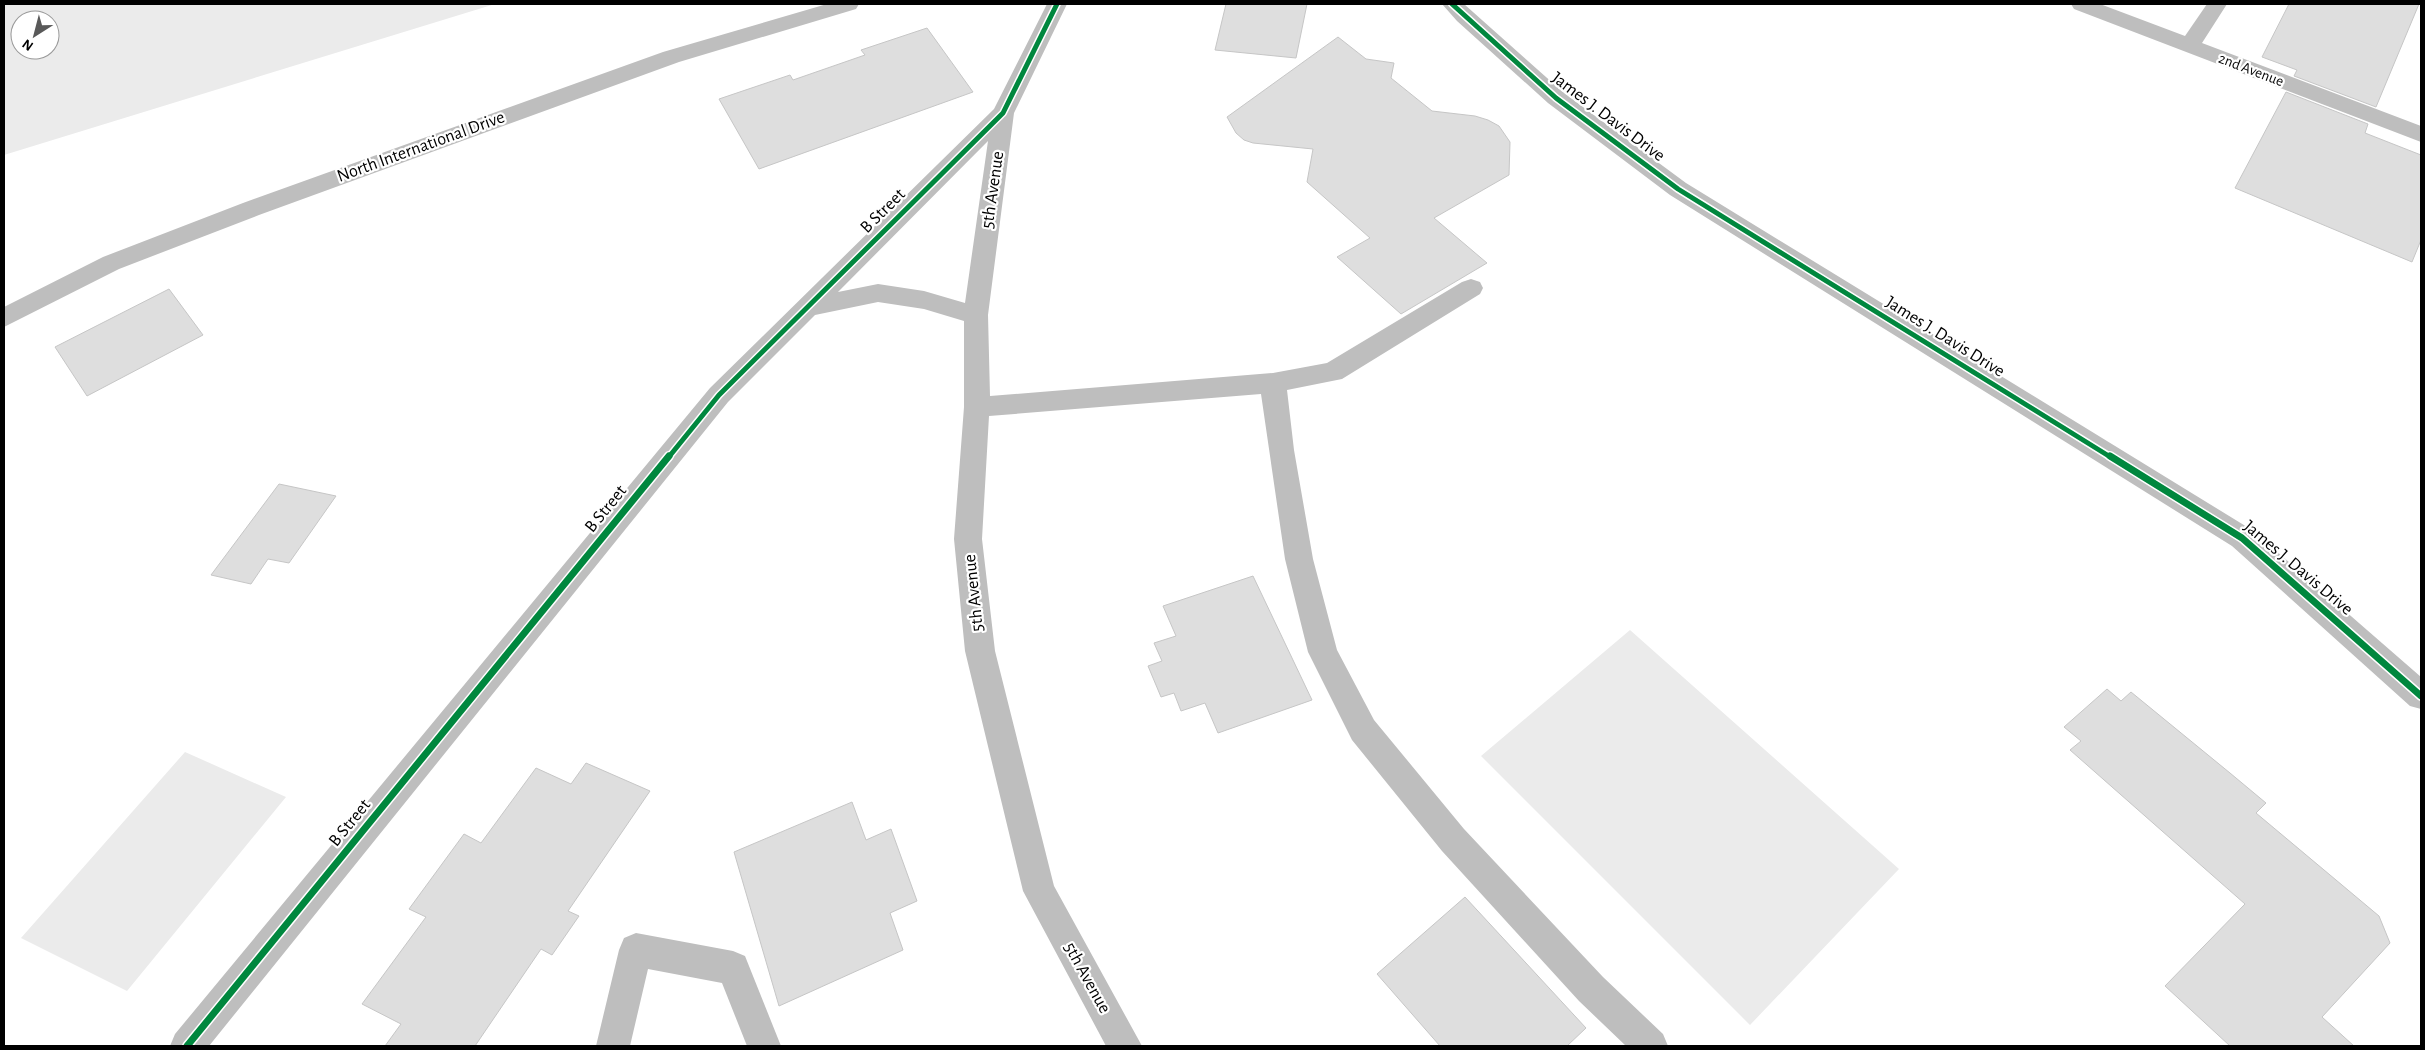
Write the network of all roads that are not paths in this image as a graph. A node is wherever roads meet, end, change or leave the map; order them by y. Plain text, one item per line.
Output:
1 (848, 4) edge
2 (1057, 4) edge
3 (1452, 4) edge
4 (2081, 4) edge
5 (2217, 4) edge
6 (2189, 46) junction
7 (1003, 113) junction
8 (2421, 134) edge
9 (1471, 288) dead end
10 (807, 307) junction
11 (976, 316) junction
12 (4, 318) edge
13 (1273, 383) junction
14 (977, 407) junction
15 (2421, 696) edge
16 (187, 1046) edge
17 (613, 1046) edge
18 (764, 1046) edge
19 (1125, 1046) edge
20 (1651, 1046) edge

1 - 12 street, North International Drive
2 - 7 street, B Street
3 - 15 street, James J. Davis Drive
4 - 6 street, 2nd Avenue
5 - 6 street
6 - 8 street, 2nd Avenue
7 - 10 street, B Street
7 - 11 street, 5th Avenue
9 - 13 street
10 - 11 street
10 - 16 street, B Street
11 - 14 street, 5th Avenue
13 - 14 street
13 - 20 street
14 - 19 street, 5th Avenue
17 - 18 street

